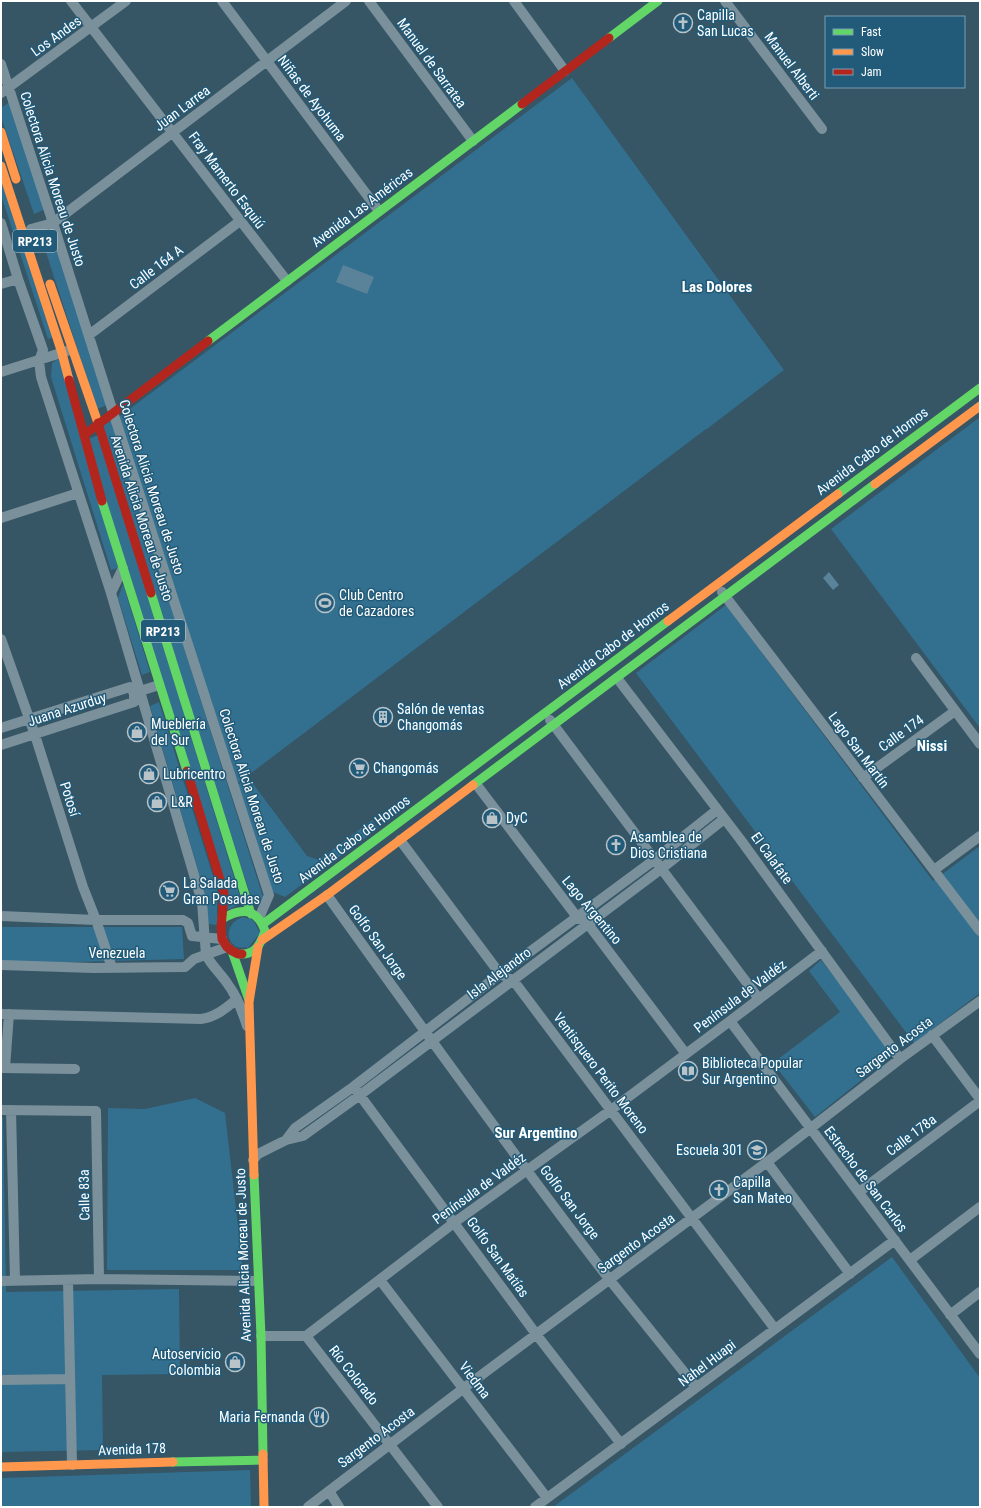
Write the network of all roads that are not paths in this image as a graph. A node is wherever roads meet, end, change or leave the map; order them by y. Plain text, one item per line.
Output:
1 (71, 1) edge
2 (126, 1) edge
3 (222, 1) edge
4 (346, 1) edge
5 (369, 1) edge
6 (514, 1) edge
7 (658, 1) edge
8 (725, 1) edge
9 (91, 27) junction
10 (267, 61) junction
11 (1, 64) edge
12 (565, 71) junction
13 (5, 90) edge
14 (822, 129) dead end
15 (1, 132) edge
16 (173, 132) junction
17 (473, 141) junction
18 (1, 166) edge
19 (17, 184) dead end
20 (379, 211) junction
21 (240, 221) junction
22 (1, 223) edge
23 (54, 223) junction
24 (30, 226) joint
25 (39, 252) dead end
26 (47, 274) dead end
27 (18, 278) junction
28 (287, 281) junction
29 (1, 284) edge
30 (89, 335) junction
31 (72, 348) junction
32 (62, 353) junction
33 (39, 361) junction
34 (1, 372) edge
35 (980, 388) edge
36 (980, 406) edge
37 (113, 412) junction
38 (98, 424) junction
39 (84, 435) junction
40 (78, 493) junction
41 (1, 518) edge
42 (123, 568) junction
43 (716, 585) junction
44 (111, 593) junction
45 (725, 597) junction
46 (1, 639) edge
47 (916, 658) dead end
48 (617, 678) junction
49 (159, 685) junction
50 (138, 693) junction
51 (955, 711) junction
52 (545, 714) junction
53 (29, 719) junction
54 (554, 725) junction
55 (1, 728) edge
56 (35, 734) junction
57 (980, 744) edge
58 (1, 745) edge
59 (863, 778) junction
60 (476, 784) junction
61 (717, 810) junction
62 (724, 819) junction
63 (980, 836) edge
64 (400, 840) junction
65 (654, 860) junction
66 (661, 869) junction
67 (934, 870) junction
68 (327, 895) junction
69 (1, 916) edge
70 (577, 917) junction
71 (222, 919) junction
72 (258, 919) junction
73 (96, 920) junction
74 (588, 924) junction
75 (980, 931) edge
76 (204, 938) junction
77 (260, 944) junction
78 (227, 946) junction
79 (822, 951) junction
80 (206, 956) junction
81 (1, 965) edge
82 (112, 968) junction
83 (500, 974) junction
84 (513, 980) junction
85 (237, 999) junction
86 (759, 999) junction
87 (980, 1001) edge
88 (249, 1002) junction
89 (5, 1014) edge
90 (730, 1021) junction
91 (425, 1032) junction
92 (932, 1035) junction
93 (250, 1038) junction
94 (432, 1041) junction
95 (686, 1054) junction
96 (900, 1059) junction
97 (3, 1068) edge
98 (75, 1069) dead end
99 (353, 1086) junction
100 (360, 1095) junction
101 (980, 1100) edge
102 (6, 1110) edge
103 (611, 1110) junction
104 (811, 1129) junction
105 (286, 1140) junction
106 (253, 1160) junction
107 (767, 1162) junction
108 (528, 1170) junction
109 (859, 1192) junction
110 (980, 1207) edge
111 (692, 1218) junction
112 (455, 1222) junction
113 (894, 1240) junction
114 (910, 1260) junction
115 (850, 1274) junction
116 (99, 1279) junction
117 (610, 1279) junction
118 (15, 1280) junction
119 (68, 1280) junction
120 (380, 1280) junction
121 (1, 1281) edge
122 (257, 1281) junction
123 (980, 1292) edge
124 (950, 1315) junction
125 (775, 1329) junction
126 (536, 1334) junction
127 (261, 1336) junction
128 (306, 1336) junction
129 (980, 1354) edge
130 (70, 1379) junction
131 (1, 1380) edge
132 (696, 1387) junction
133 (464, 1388) junction
134 (390, 1444) junction
135 (621, 1444) junction
136 (263, 1460) junction
137 (72, 1465) junction
138 (1, 1467) edge
139 (329, 1491) junction
140 (547, 1498) junction
141 (264, 1507) edge
142 (308, 1507) edge
143 (339, 1507) edge
144 (438, 1507) edge
145 (536, 1507) edge

1 - 9 street, Fray Mamerto Esquiú
2 - 9 street, Los Andes
3 - 10 street, Niñas de Ayohuma
4 - 10 street, Juan Larrea
5 - 17 street, Manuel de Sarratea
6 - 12 street
7 - 12 main road, Avenida Las Américas
8 - 14 street, Manuel Alberti
9 - 13 street, Los Andes
9 - 16 street, Fray Mamerto Esquiú
10 - 16 street, Juan Larrea
10 - 20 street, Niñas de Ayohuma
11 - 13 street, Colectora Alicia Moreau de Justo
12 - 17 main road, Avenida Las Américas
13 - 23 street, Colectora Alicia Moreau de Justo
15 - 19 main road
16 - 21 street, Fray Mamerto Esquiú
16 - 23 street, Juan Larrea
17 - 20 main road, Avenida Las Américas
18 - 32 main road, Avenida Alicia Moreau de Justo / RP213
20 - 28 main road, Avenida Las Américas
21 - 28 street, Fray Mamerto Esquiú
21 - 30 street, Calle 164 A
22 - 27 street
23 - 24 street, Juan Larrea
23 - 30 street, Colectora Alicia Moreau de Justo
24 - 25 main road, RP213
26 - 31 main road, Avenida Alicia Moreau de Justo / RP213
27 - 29 street
27 - 33 street
28 - 37 main road, Avenida Las Américas
30 - 37 street, Colectora Alicia Moreau de Justo
31 - 32 street
31 - 38 main road, Avenida Alicia Moreau de Justo / RP213
32 - 33 street
32 - 39 main road, Avenida Alicia Moreau de Justo / RP213
33 - 34 street
33 - 40 street
35 - 43 main road, Avenida Cabo de Hornos
36 - 45 main road, Avenida Cabo de Hornos
37 - 38 main road, Avenida Las Américas
37 - 72 street, Colectora Alicia Moreau de Justo
38 - 39 main road, Avenida Las Américas
38 - 72 main road, Avenida Alicia Moreau de Justo / RP213
39 - 42 main road, Avenida Alicia Moreau de Justo / RP213
40 - 41 street
40 - 44 street
42 - 44 street
42 - 49 main road, Avenida Alicia Moreau de Justo / RP213
43 - 45 street, Lago San Martín
43 - 52 main road, Avenida Cabo de Hornos
44 - 50 street
45 - 48 main road, Avenida Cabo de Hornos
45 - 59 street, Lago San Martín
46 - 53 street, Potosí
47 - 51 street
48 - 54 main road, Avenida Cabo de Hornos
48 - 61 street, El Calafate
49 - 50 street, Juana Azurduy
49 - 71 main road, Avenida Alicia Moreau de Justo / RP213
50 - 53 street, Juana Azurduy
50 - 56 street, Juana Azurduy
50 - 76 street
51 - 57 street
51 - 59 street, Calle 174
52 - 54 street
52 - 72 main road, Avenida Cabo de Hornos
53 - 55 street, Juana Azurduy
53 - 56 street, Potosí
54 - 60 main road, Avenida Cabo de Hornos
54 - 65 street
56 - 58 street, Juana Azurduy
56 - 73 street, Potosí
59 - 67 street, Lago San Martín
60 - 64 main road, Avenida Cabo de Hornos
60 - 70 street, Lago Argentino
61 - 62 street, El Calafate
61 - 65 street, Isla Alejandro
62 - 66 street, Isla Alejandro
62 - 79 street, El Calafate
63 - 67 street
64 - 68 main road, Avenida Cabo de Hornos
64 - 83 street, Ventisquero Perito Moreno
65 - 66 street
65 - 70 street, Isla Alejandro
66 - 74 street, Isla Alejandro
66 - 86 street
67 - 75 street, Lago San Martín
68 - 77 main road, Avenida Cabo de Hornos
68 - 91 street, Golfo San Jorge
69 - 73 street
70 - 74 street, Lago Argentino
70 - 83 street, Isla Alejandro
71 - 72 main road
71 - 78 main road, Avenida Alicia Moreau de Justo / RP213
72 - 77 main road, Avenida Alicia Moreau de Justo / RP213
73 - 76 street
73 - 82 street, Potosí
74 - 84 street, Isla Alejandro
74 - 95 street, Lago Argentino
76 - 78 street
76 - 80 street
77 - 78 main road
77 - 88 main road, Avenida Alicia Moreau de Justo / RP213
78 - 80 street, Venezuela
78 - 88 main road, Avenida Alicia Moreau de Justo / RP213
79 - 86 street, Península de Valdéz
79 - 96 street, El Calafate
80 - 82 street, Venezuela
80 - 85 street
81 - 82 street, Venezuela
83 - 84 street, Ventisquero Perito Moreno
83 - 91 street, Isla Alejandro
84 - 94 street, Isla Alejandro
84 - 103 street, Ventisquero Perito Moreno
85 - 89 street
85 - 93 street
86 - 90 street, Península de Valdéz
87 - 92 street, Sargento Acosta
88 - 93 main road, Avenida Alicia Moreau de Justo / RP213
89 - 97 street
90 - 95 street, Península de Valdéz
90 - 104 street, Estrecho de San Carlos
91 - 94 street, Golfo San Jorge
91 - 99 street, Isla Alejandro
92 - 96 street, Sargento Acosta
92 - 101 street
93 - 106 main road, Avenida Alicia Moreau de Justo / RP213
94 - 100 street, Isla Alejandro
94 - 108 street, Golfo San Jorge
95 - 103 street, Península de Valdéz
96 - 104 street, Sargento Acosta
97 - 98 street
99 - 100 street, Golfo San Matías
99 - 105 street, Isla Alejandro
100 - 105 street, Isla Alejandro
100 - 112 street, Golfo San Matías
101 - 109 street, Calle 178a
102 - 116 street, Calle 83a
102 - 118 street
103 - 108 street, Península de Valdéz
103 - 111 street, Ventisquero Perito Moreno
104 - 107 street, Sargento Acosta
104 - 109 street, Estrecho de San Carlos
105 - 106 street, Isla Alejandro
106 - 122 main road, Avenida Alicia Moreau de Justo / RP213
107 - 111 street, Sargento Acosta
107 - 115 street
108 - 112 street, Península de Valdéz
108 - 117 street, Golfo San Jorge
109 - 113 street, Estrecho de San Carlos
110 - 114 street
111 - 117 street, Sargento Acosta
111 - 125 street, Ventisquero Perito Moreno
112 - 120 street, Península de Valdéz
112 - 126 street, Golfo San Matías
113 - 114 street, Estrecho de San Carlos
113 - 115 street, Nahel Huapi
114 - 124 street, Estrecho de San Carlos
115 - 125 street, Nahel Huapi
116 - 119 street
116 - 122 street
117 - 126 street, Sargento Acosta
117 - 132 street, Golfo San Jorge
118 - 119 street
118 - 121 street
119 - 130 street
120 - 128 street, Península de Valdéz
120 - 133 street, Viedma
122 - 127 main road, Avenida Alicia Moreau de Justo / RP213
123 - 124 street
124 - 129 street, Estrecho de San Carlos
125 - 132 street, Nahel Huapi
126 - 133 street, Sargento Acosta
126 - 135 street, Golfo San Matías
127 - 128 street
127 - 136 main road, Avenida Alicia Moreau de Justo / RP213
128 - 134 street, Río Colorado
130 - 131 street
130 - 137 street
132 - 135 street, Nahel Huapi
133 - 134 street, Sargento Acosta
133 - 140 street, Viedma
134 - 139 street, Sargento Acosta
134 - 144 street, Río Colorado
135 - 140 street, Nahel Huapi
136 - 137 main road, Avenida 178
136 - 141 main road, Avenida Alicia Moreau de Justo / RP213
137 - 138 main road, Avenida 178
139 - 142 street, Sargento Acosta
139 - 143 street
140 - 145 street, Nahel Huapi

